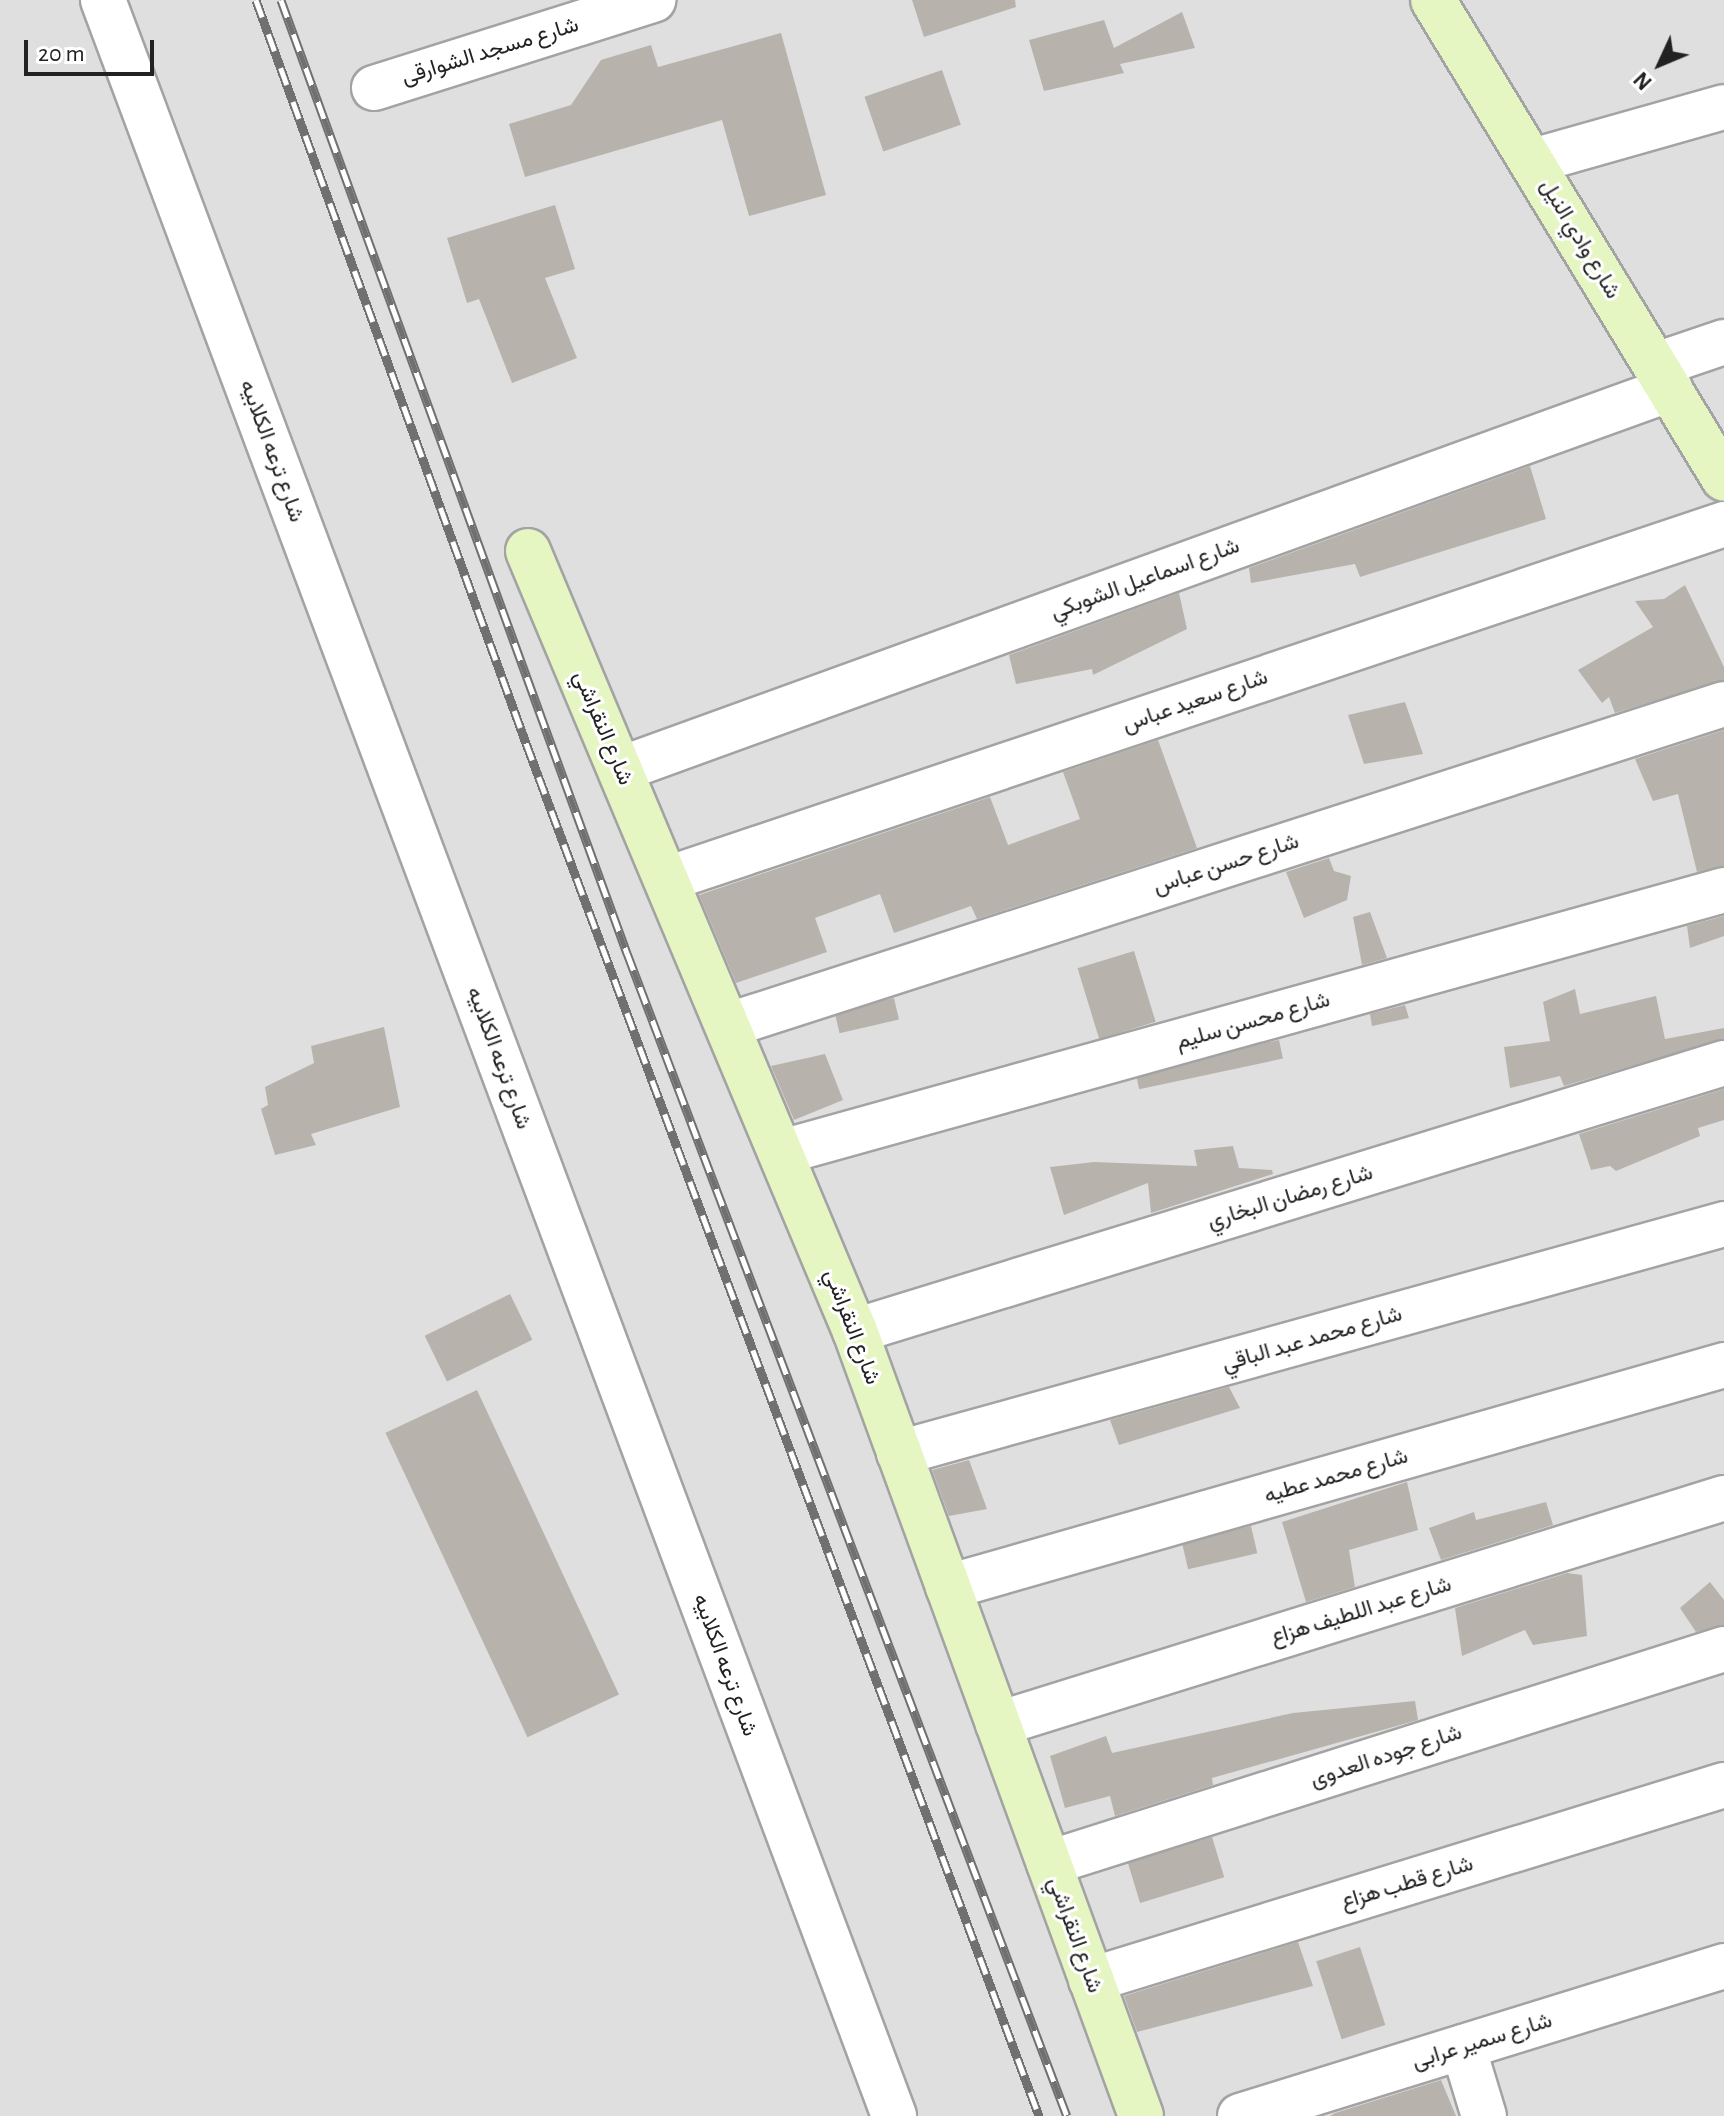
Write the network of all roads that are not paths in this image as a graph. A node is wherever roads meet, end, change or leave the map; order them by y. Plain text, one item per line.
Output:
1 (103, 0) edge
2 (653, 0) edge
3 (1437, 1) edge
4 (374, 88) dead end
5 (1724, 107) edge
6 (1533, 161) junction
7 (1724, 342) edge
8 (1663, 377) junction
9 (1724, 479) edge
10 (1724, 524) edge
11 (528, 551) dead end
12 (1724, 704) edge
13 (621, 769) junction
14 (667, 879) junction
15 (1724, 890) edge
16 (729, 1025) junction
17 (1724, 1063) edge
18 (782, 1152) junction
19 (1724, 1224) edge
20 (855, 1331) junction
21 (1724, 1365) edge
22 (899, 1453) junction
23 (1724, 1498) edge
24 (948, 1587) junction
25 (1724, 1649) edge
26 (998, 1724) junction
27 (1724, 1785) edge
28 (1049, 1863) junction
29 (1724, 1966) edge
30 (1091, 1980) junction
31 (1463, 2047) junction
32 (894, 2116) edge
33 (1141, 2116) edge
34 (1240, 2116) edge
35 (1484, 2116) edge

1 - 32 street, شارع ترعه الكلابيه
2 - 4 street, شارع مسجد الشوارقى
3 - 6 street, شارع وادي النيل
5 - 6 street
6 - 8 street, شارع وادي النيل
7 - 8 street, شارع اسماعيل الشوبكي
8 - 9 street, شارع وادي النيل
8 - 13 street, شارع اسماعيل الشوبكي
10 - 14 street, شارع سعيد عباس
11 - 13 street, شارع النقراشي
12 - 16 street, شارع حسن عباس
13 - 14 street, شارع النقراشي
14 - 16 street, شارع النقراشي
15 - 18 street, شارع محسن سليم
16 - 18 street, شارع النقراشي
17 - 20 street, شارع رمضان البخاري
18 - 20 street, شارع النقراشي
19 - 22 street, شارع محمد عبد الباقي
20 - 22 street, شارع النقراشي
21 - 24 street, شارع محمد عطيه
22 - 24 street, شارع النقراشي
23 - 26 street, شارع عبد اللطيف هزاع
24 - 26 street, شارع النقراشي
25 - 28 street, شارع جوده العدوى
26 - 28 street, شارع النقراشي
27 - 30 street, شارع قطب هزاع
28 - 30 street, شارع النقراشي
29 - 31 street, شارع سمير عرابى
30 - 33 street, شارع النقراشي
31 - 34 street, شارع سمير عرابى
31 - 35 street

